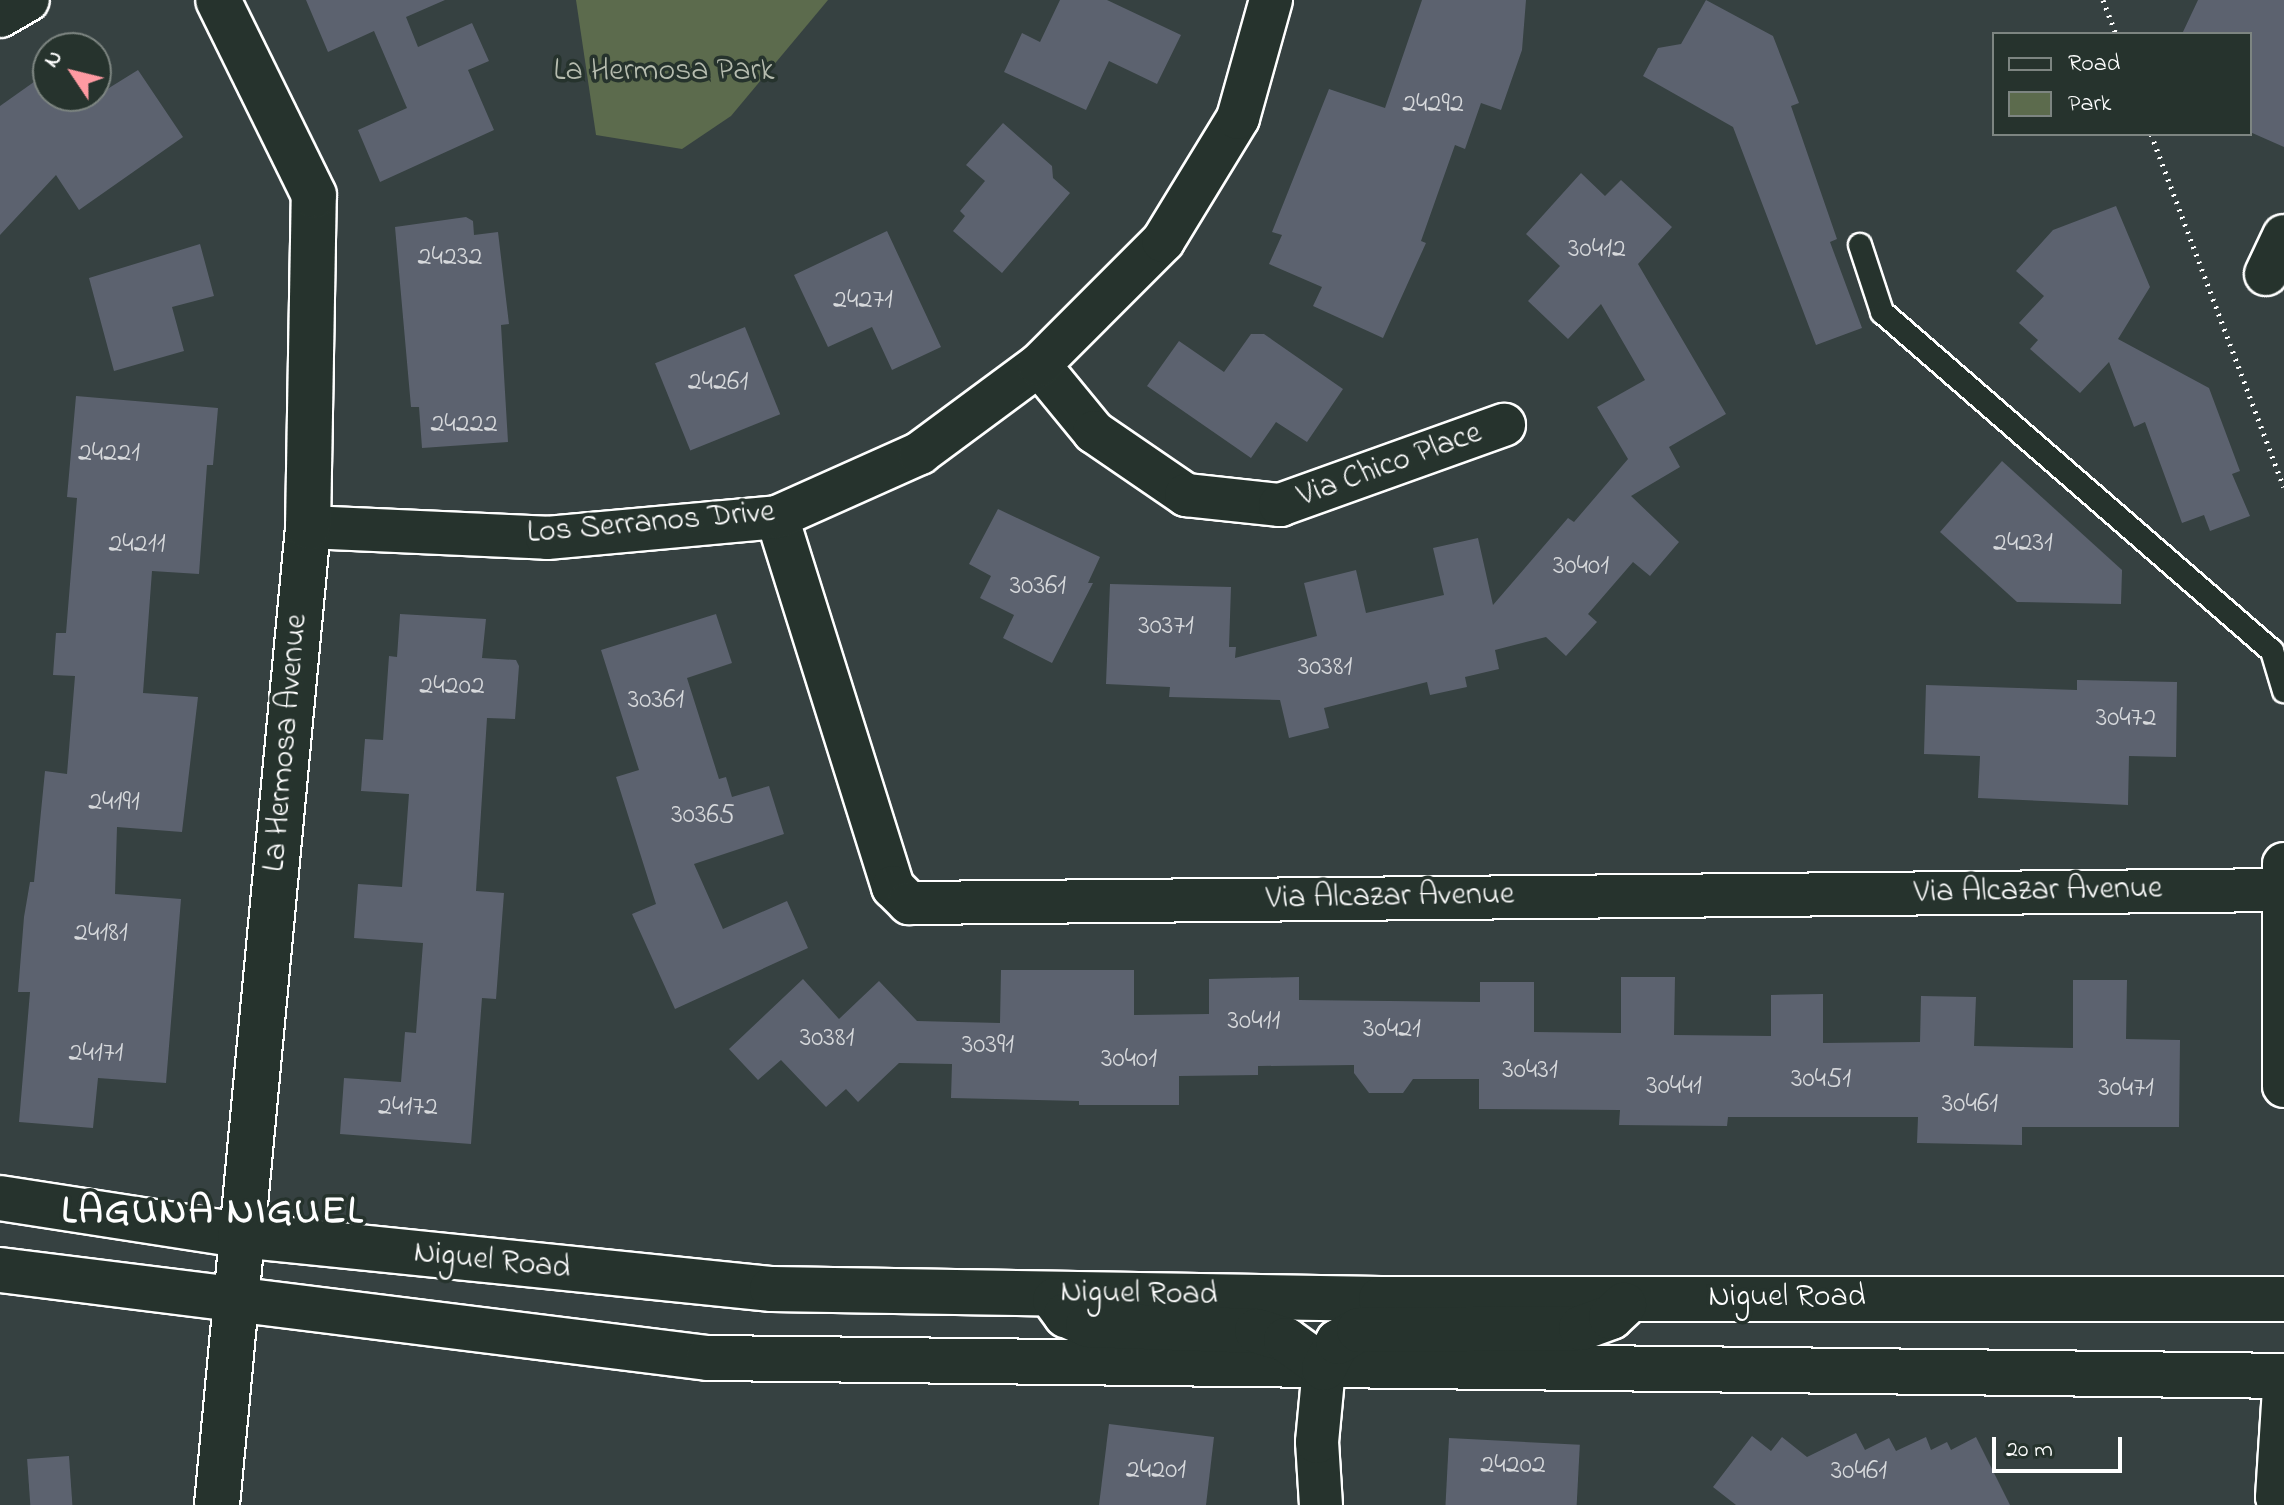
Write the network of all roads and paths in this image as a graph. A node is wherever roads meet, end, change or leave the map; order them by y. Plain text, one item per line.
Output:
1 (28, 0) edge
2 (218, 0) edge
3 (1271, 0) edge
4 (2103, 0) edge
5 (0, 16) edge
6 (2115, 32) edge
7 (2152, 136) edge
8 (2284, 236) edge
9 (1860, 245) dead end
10 (2266, 274) dead end
11 (1039, 365) junction
12 (1504, 425) dead end
13 (2284, 487) edge
14 (777, 517) junction
15 (308, 527) junction
16 (2284, 691) edge
17 (2283, 877) edge
18 (2284, 1086) edge
19 (0, 1198) edge
20 (240, 1235) junction
21 (0, 1270) edge
22 (1051, 1294) junction
23 (1632, 1297) junction
24 (2284, 1299) edge
25 (237, 1302) junction
26 (1324, 1368) junction
27 (2284, 1376) edge
28 (2284, 1388) edge
29 (217, 1505) edge
30 (1321, 1505) edge
31 (2282, 1505) edge

1 - 5 street
2 - 15 main road, La Hermosa Avenue
3 - 11 street, Los Serranos Drive
4 - 6 path
7 - 13 path
8 - 10 street
9 - 16 lane
11 - 12 street, Via Chico Place
11 - 14 street, Los Serranos Drive
14 - 15 street, Los Serranos Drive
14 - 17 street, Via Alcazar Avenue
15 - 20 main road, La Hermosa Avenue
17 - 18 street
19 - 20 main road, Niguel Road
20 - 22 main road, Niguel Road
20 - 25 main road, La Hermosa Avenue
21 - 25 main road
22 - 23 main road, Niguel Road
22 - 26 main road
23 - 24 main road, Niguel Road
23 - 26 main road
25 - 26 main road
25 - 29 main road, La Hermosa Avenue
26 - 27 main road
26 - 30 street
28 - 31 street

